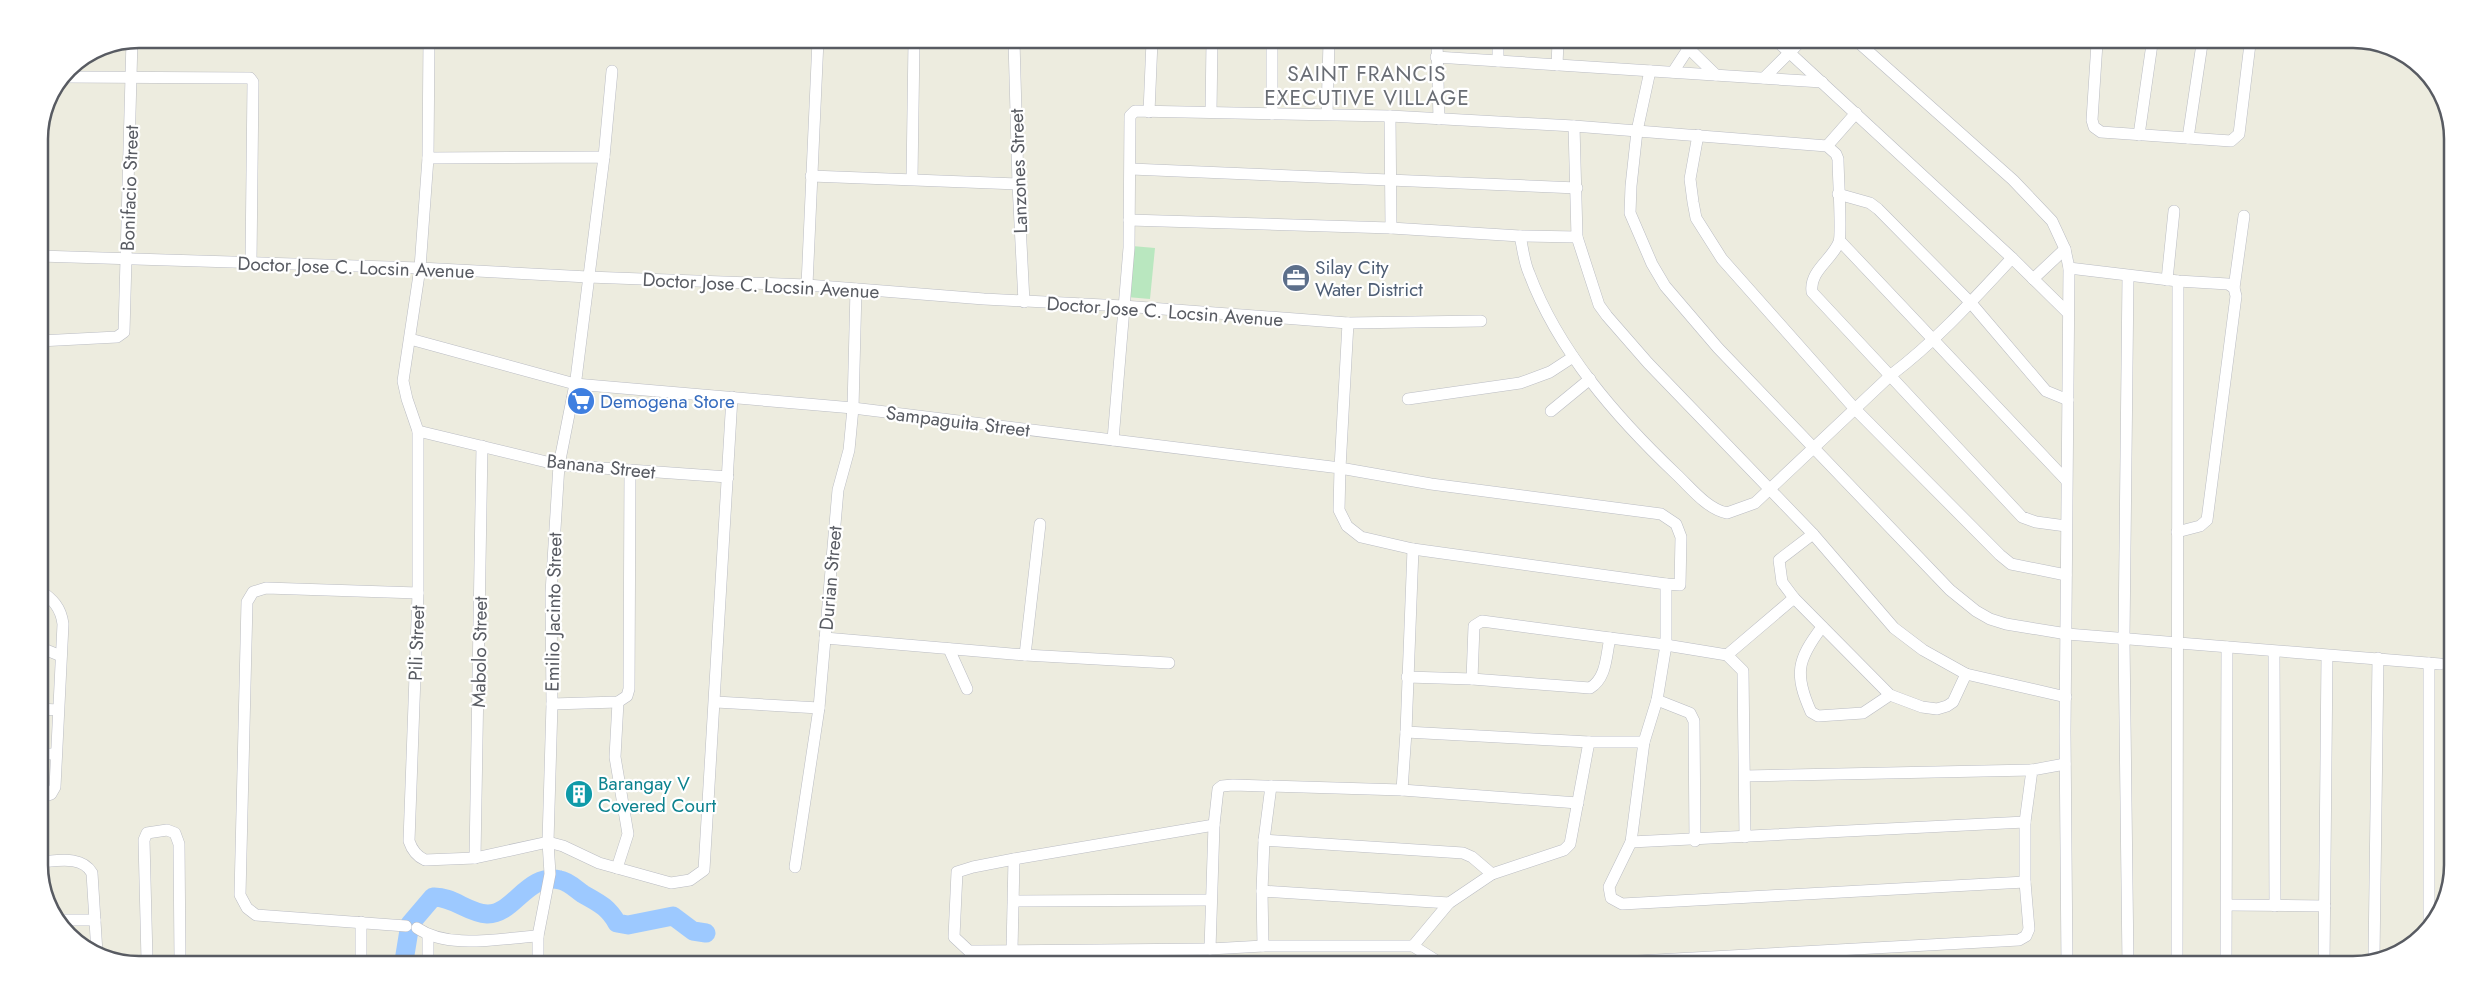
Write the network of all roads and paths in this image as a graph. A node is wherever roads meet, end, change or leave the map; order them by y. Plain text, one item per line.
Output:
1 (132, 48) edge
2 (429, 48) edge
3 (818, 48) edge
4 (914, 48) edge
5 (1014, 48) edge
6 (1152, 48) edge
7 (1212, 48) edge
8 (1272, 48) edge
9 (1329, 48) edge
10 (1437, 48) edge
11 (1498, 48) edge
12 (1558, 48) edge
13 (1684, 48) edge
14 (1687, 48) edge
15 (1785, 48) edge
16 (1794, 48) edge
17 (1865, 48) edge
18 (2097, 48) edge
19 (2151, 48) edge
20 (2201, 48) edge
21 (2249, 48) edge
22 (1790, 52) junction
23 (1436, 57) junction
24 (1498, 61) junction
25 (1557, 65) junction
26 (612, 71) dead end
27 (1650, 71) junction
28 (1673, 72) junction
29 (1716, 75) junction
30 (71, 77) edge
31 (132, 78) junction
32 (1764, 78) junction
33 (1822, 82) junction
34 (1149, 112) junction
35 (1211, 112) junction
36 (1327, 113) junction
37 (1856, 113) junction
38 (1272, 114) junction
39 (1390, 116) junction
40 (1439, 120) junction
41 (1574, 126) junction
42 (1637, 131) junction
43 (1698, 134) junction
44 (2139, 135) junction
45 (2188, 138) junction
46 (1827, 146) junction
47 (428, 158) junction
48 (604, 158) junction
49 (1131, 169) junction
50 (811, 176) junction
51 (912, 178) junction
52 (1390, 179) junction
53 (1018, 184) junction
54 (1577, 188) junction
55 (1838, 194) junction
56 (2174, 211) dead end
57 (2244, 216) dead end
58 (1130, 220) junction
59 (1391, 228) junction
60 (1520, 236) junction
61 (1577, 237) junction
62 (1840, 241) junction
63 (2065, 249) junction
64 (48, 256) edge
65 (2012, 258) junction
66 (127, 260) junction
67 (251, 262) junction
68 (420, 268) junction
69 (2069, 268) junction
70 (2128, 276) junction
71 (588, 277) junction
72 (2033, 279) junction
73 (2172, 281) junction
74 (807, 285) junction
75 (2234, 288) junction
76 (856, 289) junction
77 (1024, 302) junction
78 (1971, 302) junction
79 (1123, 306) junction
80 (2067, 312) junction
81 (1481, 321) dead end
82 (1348, 323) junction
83 (410, 339) junction
84 (1933, 339) junction
85 (48, 340) edge
86 (1573, 357) junction
87 (1891, 375) junction
88 (1590, 379) junction
89 (575, 384) junction
90 (732, 397) junction
91 (1408, 399) dead end
92 (2068, 400) junction
93 (854, 408) junction
94 (1855, 409) junction
95 (1551, 411) dead end
96 (418, 431) junction
97 (1113, 440) junction
98 (482, 446) junction
99 (1813, 448) junction
100 (559, 465) junction
101 (1340, 468) junction
102 (630, 470) junction
103 (728, 477) junction
104 (2066, 480) junction
105 (1770, 488) junction
106 (1040, 524) dead end
107 (2066, 526) junction
108 (2177, 532) junction
109 (1813, 534) junction
110 (1413, 549) junction
111 (2066, 575) junction
112 (1666, 584) junction
113 (418, 593) junction
114 (48, 596) edge
115 (1794, 598) junction
116 (1822, 627) junction
117 (2066, 634) junction
118 (825, 638) junction
119 (1610, 638) junction
120 (2124, 639) junction
121 (2176, 644) junction
122 (1666, 645) junction
123 (2227, 647) junction
124 (949, 649) junction
125 (48, 651) edge
126 (2274, 652) junction
127 (1025, 655) junction
128 (1727, 655) junction
129 (61, 656) junction
130 (2327, 656) junction
131 (2378, 658) junction
132 (1169, 663) dead end
133 (1966, 674) junction
134 (1407, 677) junction
135 (1472, 679) junction
136 (966, 689) dead end
137 (1890, 695) junction
138 (2066, 697) junction
139 (1657, 700) junction
140 (618, 702) junction
141 (716, 702) junction
142 (552, 704) junction
143 (819, 708) junction
144 (48, 709) edge
145 (58, 710) junction
146 (1406, 732) junction
147 (1589, 742) junction
148 (1644, 742) junction
149 (48, 754) edge
150 (56, 754) junction
151 (2065, 764) junction
152 (2032, 770) junction
153 (1745, 776) junction
154 (1271, 786) junction
155 (1402, 790) junction
156 (48, 795) edge
157 (1578, 803) junction
158 (2025, 822) junction
159 (1214, 825) junction
160 (1745, 837) junction
161 (1264, 840) junction
162 (1695, 840) junction
163 (548, 842) junction
164 (1631, 842) junction
165 (475, 858) junction
166 (1014, 859) junction
167 (48, 862) edge
168 (795, 867) dead end
169 (617, 868) junction
170 (1492, 874) junction
171 (2026, 882) junction
172 (1262, 891) junction
173 (1211, 900) junction
174 (1015, 901) junction
175 (1449, 902) junction
176 (2227, 905) junction
177 (2275, 906) junction
178 (2325, 906) junction
179 (2428, 917) edge
180 (65, 920) edge
181 (95, 920) junction
182 (361, 922) junction
183 (428, 936) junction
184 (538, 936) junction
185 (96, 946) edge
186 (1263, 946) junction
187 (1413, 946) junction
188 (1210, 949) junction
189 (1012, 950) junction
190 (2374, 954) edge
191 (147, 956) edge
192 (180, 956) edge
193 (361, 956) edge
194 (428, 956) edge
195 (538, 956) edge
196 (1429, 956) edge
197 (1740, 956) edge
198 (2067, 956) edge
199 (2128, 956) edge
200 (2177, 956) edge
201 (2226, 956) edge
202 (2324, 956) edge

1 - 31 street, Bonifacio Street
2 - 47 street
3 - 50 street
4 - 51 street
5 - 53 street, Lanzones Street
6 - 34 street
7 - 35 street
8 - 38 street
9 - 36 street
10 - 23 street
11 - 24 street
12 - 25 street
13 - 28 street
14 - 29 street
15 - 22 street
16 - 22 street
17 - 63 street
18 - 44 street
19 - 44 street
20 - 45 street
21 - 45 street
22 - 32 street
22 - 33 street
23 - 24 street
23 - 40 street
24 - 25 street
25 - 27 street
26 - 48 street, Emilio Jacinto Street
27 - 28 street
27 - 42 street
28 - 29 street
29 - 32 street
30 - 31 street
31 - 66 street, Bonifacio Street
31 - 67 street
32 - 33 street
33 - 37 street
34 - 35 street
34 - 49 street
35 - 38 street
36 - 38 street
36 - 39 street
37 - 46 street
37 - 65 street
39 - 40 street
39 - 52 street
40 - 41 street
41 - 42 street
41 - 54 street
42 - 43 street
42 - 99 street
43 - 46 street
43 - 94 street
44 - 45 street
46 - 55 street
47 - 48 street
47 - 68 street
48 - 71 street, Emilio Jacinto Street
49 - 52 street
49 - 58 street
50 - 51 street
50 - 74 street
51 - 53 street
52 - 54 street
52 - 59 street
53 - 77 street, Lanzones Street
54 - 61 street
55 - 62 street
55 - 78 street
56 - 73 street
57 - 75 street
58 - 59 street
58 - 79 street
59 - 60 street
60 - 61 street
60 - 86 street
61 - 105 street
62 - 84 street
62 - 87 street
63 - 69 street
63 - 72 street
64 - 66 street, Doctor Jose C. Locsin Avenue
65 - 72 street
65 - 78 street
66 - 67 street, Doctor Jose C. Locsin Avenue
66 - 85 street, Bonifacio Street
67 - 68 street, Doctor Jose C. Locsin Avenue
68 - 71 street, Doctor Jose C. Locsin Avenue
68 - 83 street
69 - 70 street
69 - 80 street
70 - 73 street
70 - 120 street
71 - 74 street, Doctor Jose C. Locsin Avenue
71 - 89 street, Emilio Jacinto Street
72 - 80 street
73 - 75 street
73 - 108 street
74 - 76 street, Doctor Jose C. Locsin Avenue
75 - 108 street
76 - 77 street, Doctor Jose C. Locsin Avenue
76 - 93 street, Durian Street
77 - 79 street, Doctor Jose C. Locsin Avenue
78 - 84 street
78 - 92 street
79 - 82 street, Doctor Jose C. Locsin Avenue
79 - 97 street
80 - 92 street
81 - 82 street, Doctor Jose C. Locsin Avenue
82 - 101 street
83 - 89 street, Sampaguita Street
83 - 96 street
84 - 87 street
84 - 104 street
86 - 88 street
86 - 91 street
87 - 94 street
87 - 107 street
88 - 95 street
88 - 105 street
89 - 90 street, Sampaguita Street
89 - 100 street, Emilio Jacinto Street
90 - 93 street, Sampaguita Street
90 - 103 street
92 - 104 street
93 - 97 street, Sampaguita Street
93 - 118 street, Durian Street
94 - 99 street
94 - 111 street
96 - 98 street, Banana Street
96 - 113 street, Pili Street
97 - 101 street, Sampaguita Street
98 - 100 street, Banana Street
98 - 165 street, Mabolo Street
99 - 105 street
99 - 117 street
100 - 102 street, Banana Street
100 - 142 street, Emilio Jacinto Street
101 - 110 street
101 - 112 street, Sampaguita Street
102 - 103 street, Banana Street
102 - 140 street
103 - 141 street
104 - 107 street
105 - 109 street
106 - 127 street
107 - 111 street
108 - 121 street
109 - 115 street
109 - 133 street
110 - 112 street
110 - 134 street
111 - 117 street
112 - 122 street
113 - 165 street, Pili Street
113 - 182 street
114 - 129 street
115 - 116 street
115 - 128 street
116 - 137 street
116 - 137 street
117 - 120 street
117 - 138 street
118 - 124 street
118 - 143 street, Durian Street
119 - 122 street
119 - 135 street
119 - 135 street
120 - 121 street
120 - 199 street
121 - 123 street
121 - 200 street
122 - 128 street
122 - 139 street
123 - 126 street
123 - 176 street
124 - 127 street
124 - 136 street
125 - 129 street
126 - 130 street
126 - 177 street
127 - 132 street
128 - 153 street
129 - 145 street
130 - 131 street
130 - 178 street
131 - 179 street
131 - 190 street
133 - 137 street
133 - 138 street
134 - 135 street
134 - 146 street
138 - 151 street
139 - 148 street
139 - 162 street
140 - 142 street
140 - 169 street
141 - 143 street
141 - 169 street
142 - 163 street, Emilio Jacinto Street
143 - 168 street, Durian Street
144 - 145 street
145 - 150 street
146 - 147 street
146 - 155 street
147 - 148 street
147 - 157 street
148 - 164 street
149 - 150 street
150 - 156 street
151 - 152 street
151 - 198 street
152 - 153 street
152 - 158 street
153 - 160 street
154 - 155 street
154 - 159 street
154 - 161 street
155 - 157 street
157 - 170 street
158 - 160 street
158 - 171 street
159 - 166 street
159 - 173 street
160 - 162 street
161 - 170 street
161 - 172 street
162 - 164 street
163 - 165 street
163 - 169 street
163 - 184 street, Emilio Jacinto Street
164 - 171 street
166 - 174 street
166 - 189 street
167 - 181 street
170 - 175 street
171 - 197 street
172 - 175 street
172 - 186 street
173 - 174 street
173 - 188 street
174 - 189 street
175 - 187 street
176 - 177 street
176 - 201 street
177 - 178 street
178 - 202 street
180 - 181 street
181 - 185 street
182 - 183 street
182 - 193 street
183 - 184 street
183 - 194 street
184 - 195 street, Emilio Jacinto Street
186 - 187 street
186 - 188 street
187 - 196 street
188 - 189 street
191 - 192 street

